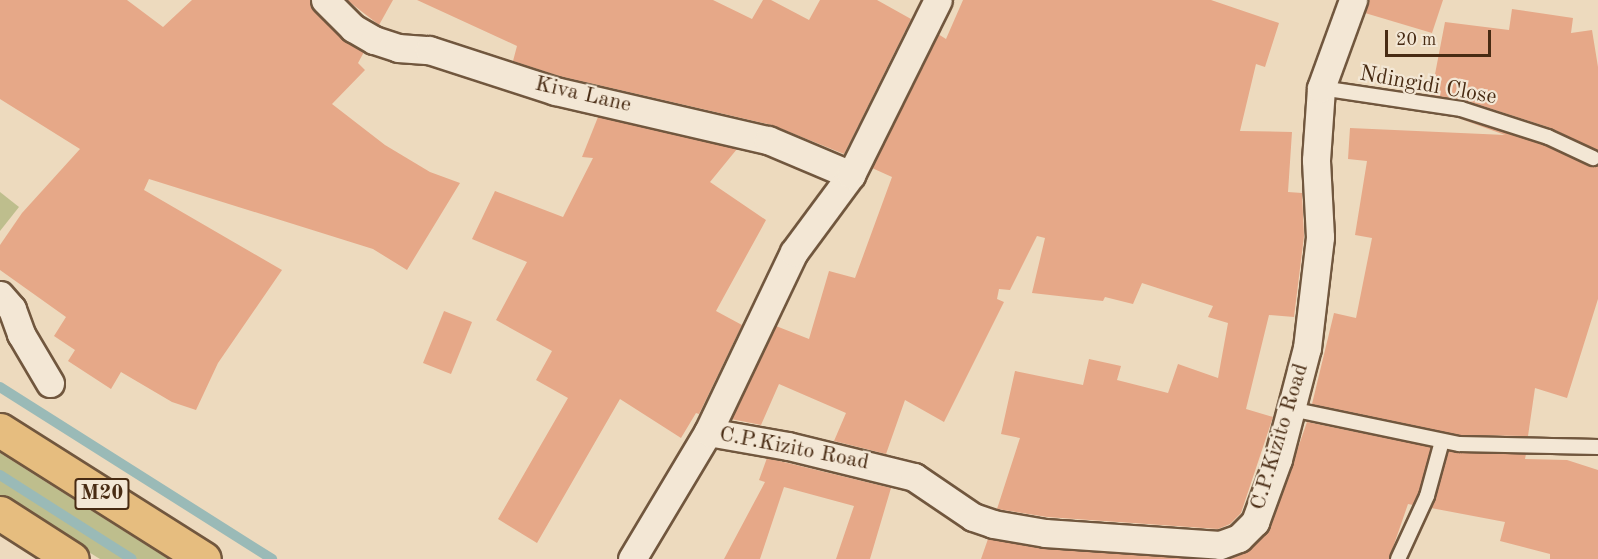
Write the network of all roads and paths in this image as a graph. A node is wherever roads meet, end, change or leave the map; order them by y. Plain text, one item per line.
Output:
1 (325, 0) edge
2 (938, 0) edge
3 (1353, 0) edge
4 (1321, 88) junction
5 (1593, 158) dead end
6 (851, 175) junction
7 (0, 296) edge
8 (50, 383) dead end
9 (1291, 409) junction
10 (0, 430) edge
11 (708, 432) junction
12 (1442, 441) junction
13 (1598, 447) edge
14 (0, 513) edge
15 (72, 559) edge
16 (204, 559) edge
17 (632, 559) edge
18 (1398, 559) edge

1 - 6 street, Kiva Lane
2 - 6 street
3 - 4 street, C.P.Kizito Road
4 - 5 lane, Ndingidi Close
4 - 9 street, C.P.Kizito Road
6 - 11 street
7 - 8 street
9 - 11 street, C.P.Kizito Road
9 - 12 lane
10 - 16 highway, M20
11 - 17 street
12 - 13 lane
12 - 18 lane
14 - 15 highway

